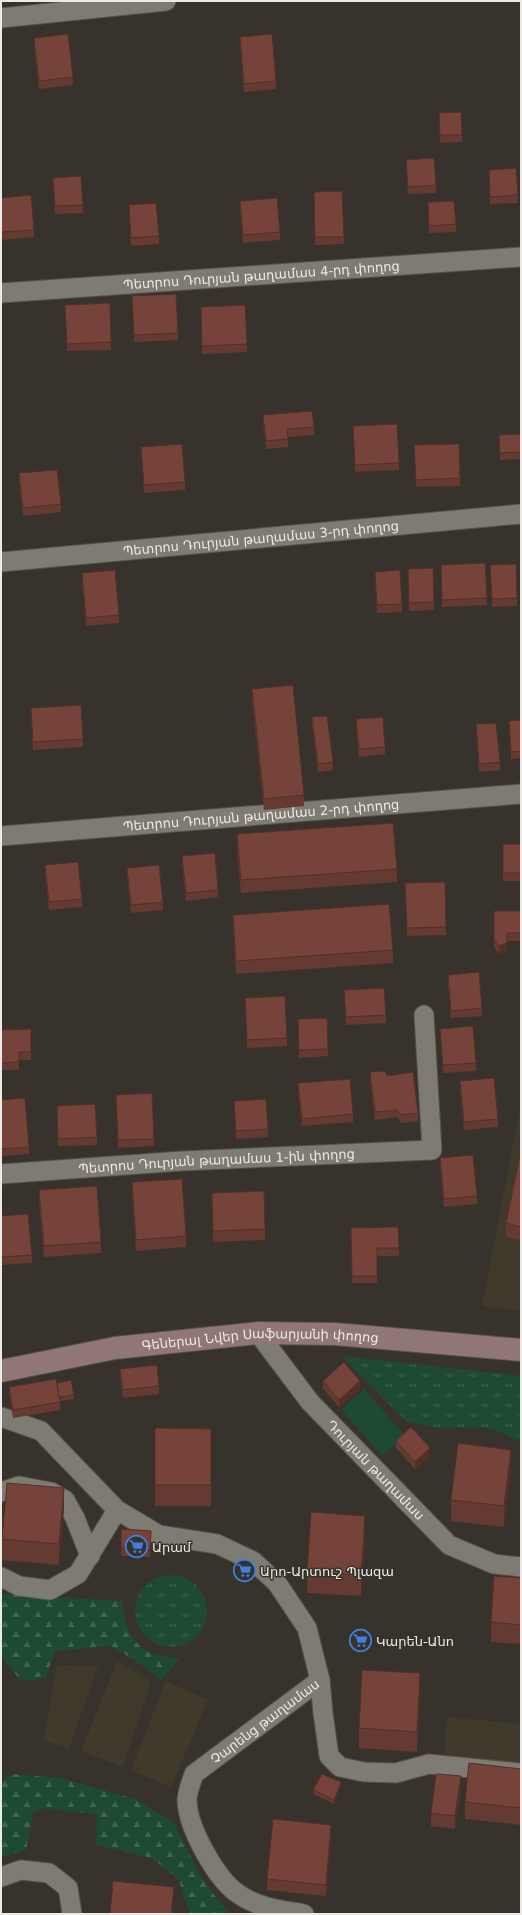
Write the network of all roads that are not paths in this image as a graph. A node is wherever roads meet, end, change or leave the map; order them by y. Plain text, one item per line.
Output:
1 (166, 1) edge
2 (1, 18) edge
3 (521, 257) edge
4 (1, 293) edge
5 (521, 514) edge
6 (1, 562) edge
7 (521, 794) edge
8 (1, 836) edge
9 (424, 1015) dead end
10 (1, 1174) edge
11 (258, 1333) junction
12 (521, 1350) edge
13 (1, 1371) edge
14 (1, 1417) edge
15 (1, 1492) edge
16 (117, 1510) junction
17 (90, 1556) junction
18 (521, 1567) edge
19 (1, 1577) edge
20 (320, 1680) junction
21 (521, 1773) edge
22 (1, 1877) edge
23 (72, 1914) edge
24 (304, 1914) edge

1 - 2 street
3 - 4 street, Պետրոս Դուրյան թաղամաս 4-րդ փողոց
5 - 6 street, Պետրոս Դուրյան թաղամաս 3-րդ փողոց
7 - 8 street, Պետրոս Դուրյան թաղամաս 2-րդ փողոց
9 - 10 street, Պետրոս Դուրյան թաղամաս 1-ին փողոց
11 - 12 main road, Գեներալ Նվեր Սաֆարյանի փողոց
11 - 13 main road, Գեներալ Նվեր Սաֆարյանի փողոց
11 - 18 street, Դուրյան թաղամաս
14 - 16 street, Չարենց թաղամաս
15 - 17 street
16 - 17 street
16 - 20 street, Չարենց թաղամաս
17 - 19 street
20 - 21 street
20 - 24 street, Չարենց թաղամաս
22 - 23 street

